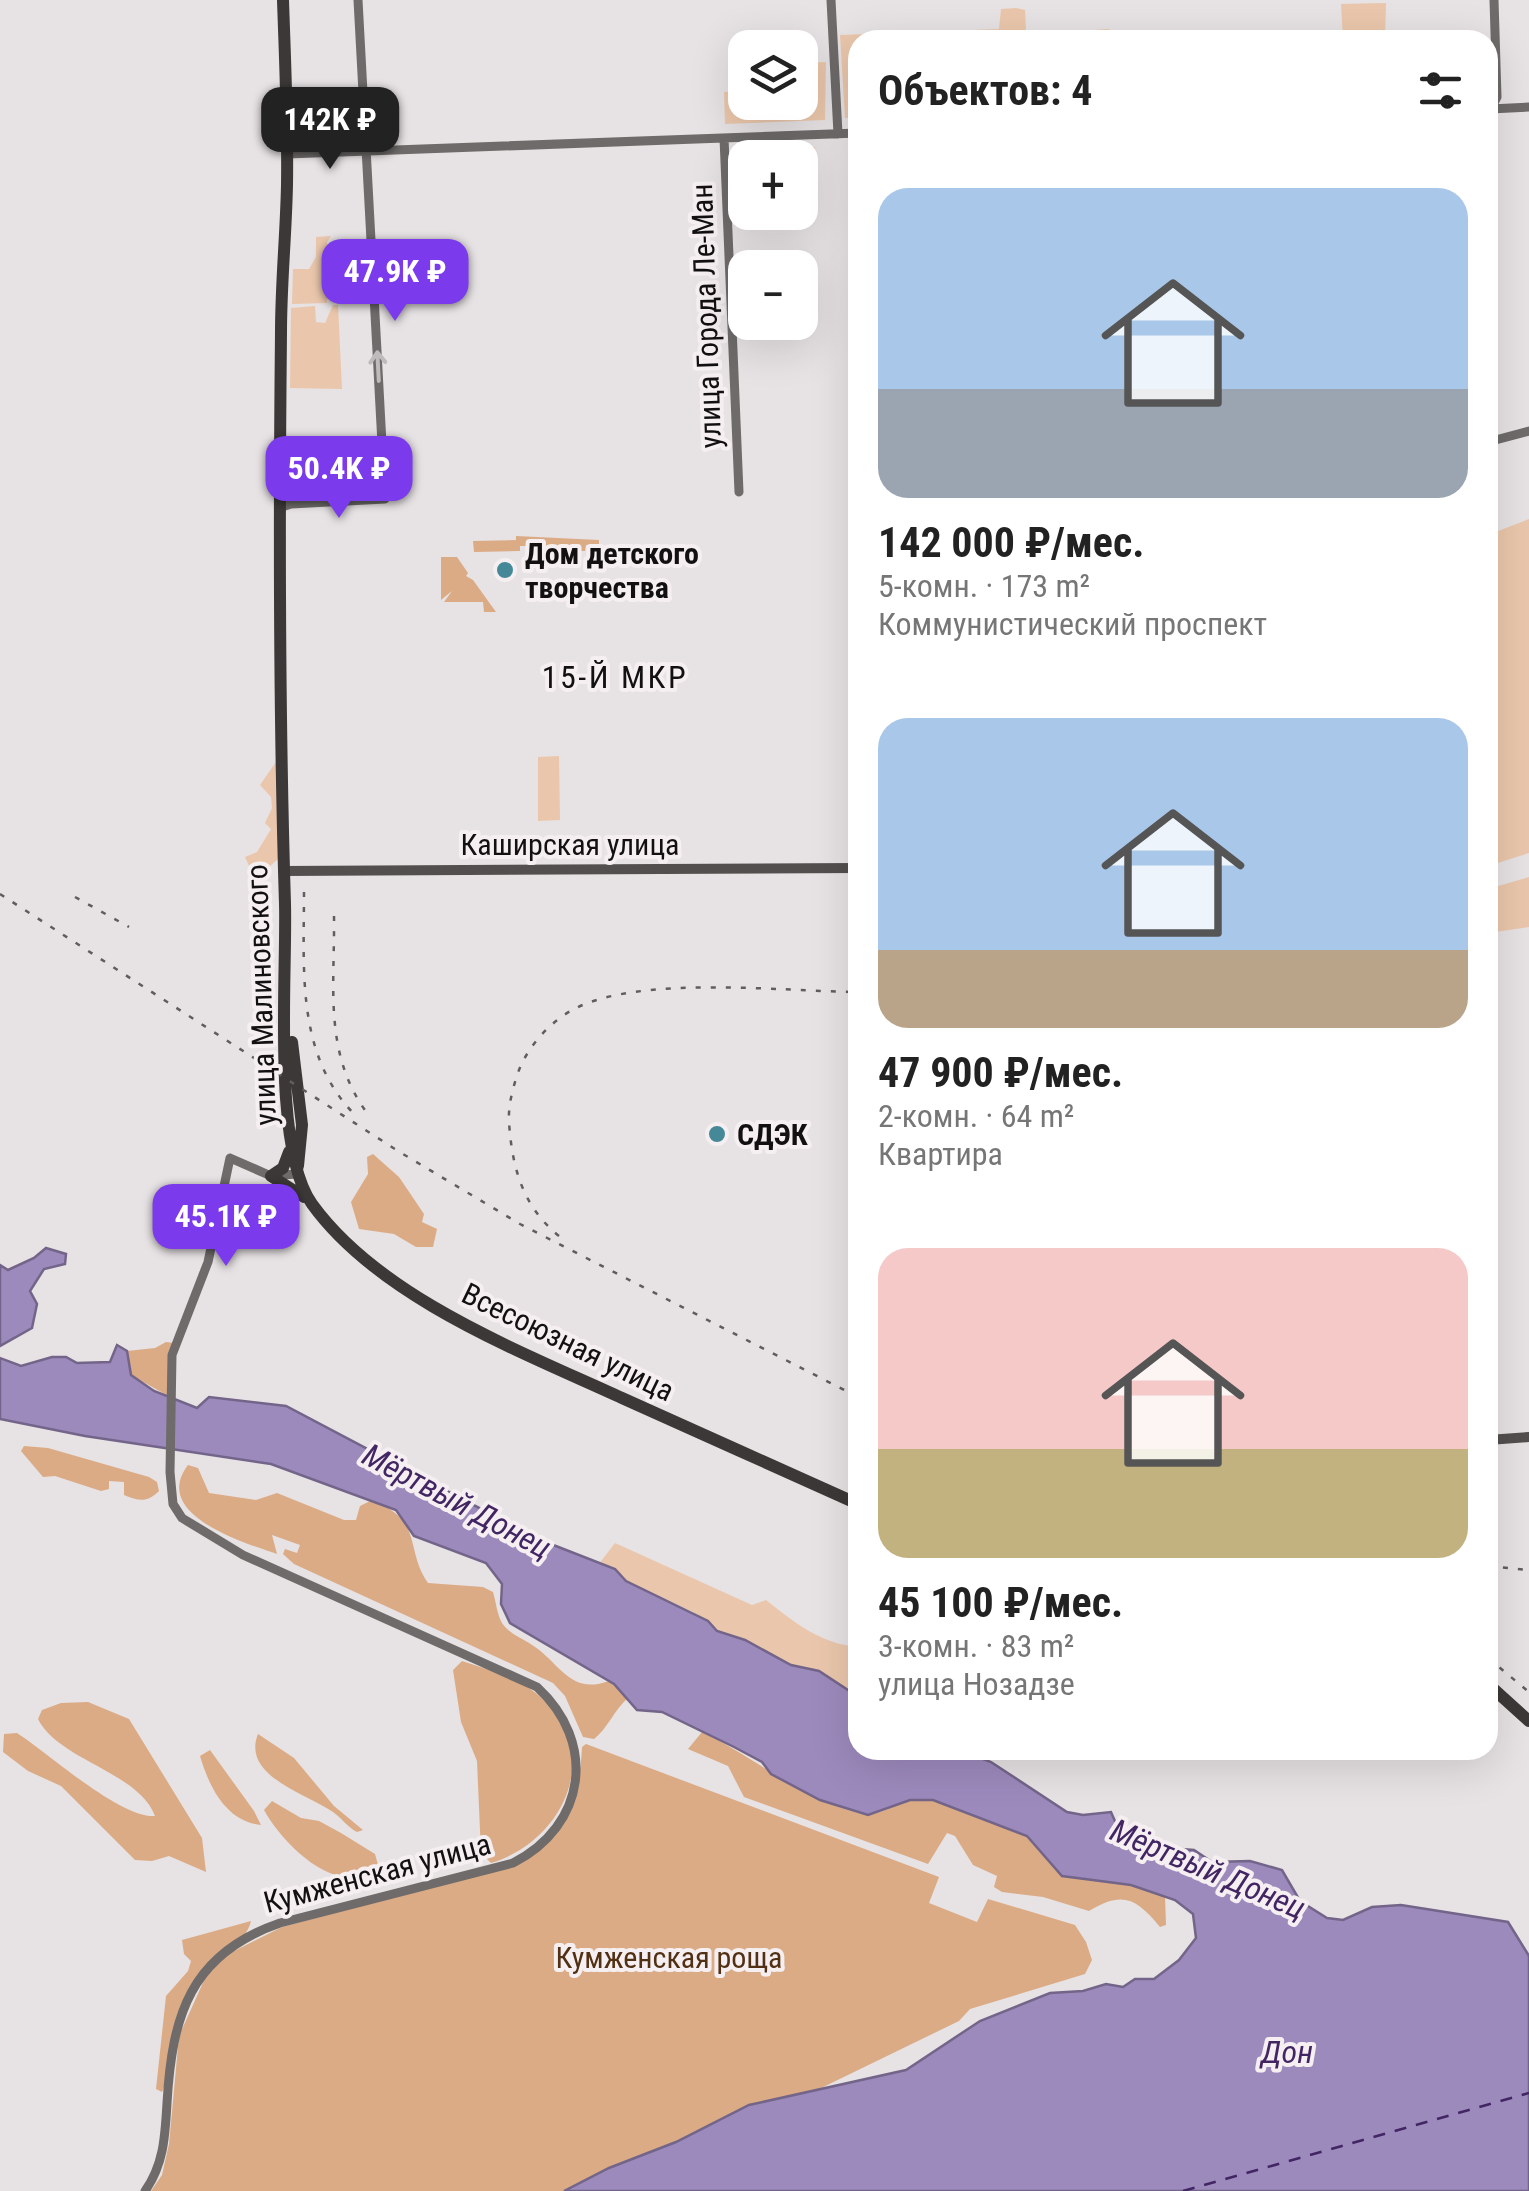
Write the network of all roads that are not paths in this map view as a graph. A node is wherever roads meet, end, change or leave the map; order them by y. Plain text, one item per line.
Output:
1 (286, 0) edge
2 (358, 0) edge
3 (832, 0) edge
4 (1494, 0) edge
5 (1493, 30) edge
6 (1498, 102) edge
7 (1529, 107) edge
8 (1498, 108) edge
9 (1506, 108) junction
10 (838, 134) junction
11 (848, 134) edge
12 (724, 138) junction
13 (366, 152) junction
14 (290, 154) junction
15 (1529, 431) edge
16 (1498, 439) edge
17 (739, 492) dead end
18 (283, 507) junction
19 (848, 868) edge
20 (286, 871) junction
21 (290, 1145) junction
22 (296, 1174) junction
23 (271, 1176) junction
24 (312, 1203) junction
25 (1529, 1440) edge
26 (1498, 1442) edge
27 (848, 1499) edge
28 (1498, 1688) edge
29 (1498, 1691) edge
30 (1529, 1710) edge
31 (1529, 1721) edge
32 (144, 2191) edge

1 - 14 highway, улица Малиновского
2 - 13 street
3 - 10 street
4 - 5 street
6 - 9 street
7 - 9 street
8 - 9 street
10 - 11 street
10 - 12 street
12 - 13 street
12 - 17 street, улица Города Ле-Ман
13 - 14 street
18 -> 13 street
14 - 18 highway, улица Малиновского
15 - 16 street
18 - 20 highway, улица Малиновского
19 - 20 main road, Каширская улица
20 - 21 highway, улица Малиновского
20 - 22 highway, улица Малиновского
21 - 22 highway, улица Малиновского
21 - 23 highway
22 - 23 street
22 - 24 highway, Всесоюзная улица
23 - 24 highway
23 - 32 street, Кумженская улица
24 - 27 highway, Всесоюзная улица
25 - 26 main road
28 - 30 highway
29 - 31 highway

